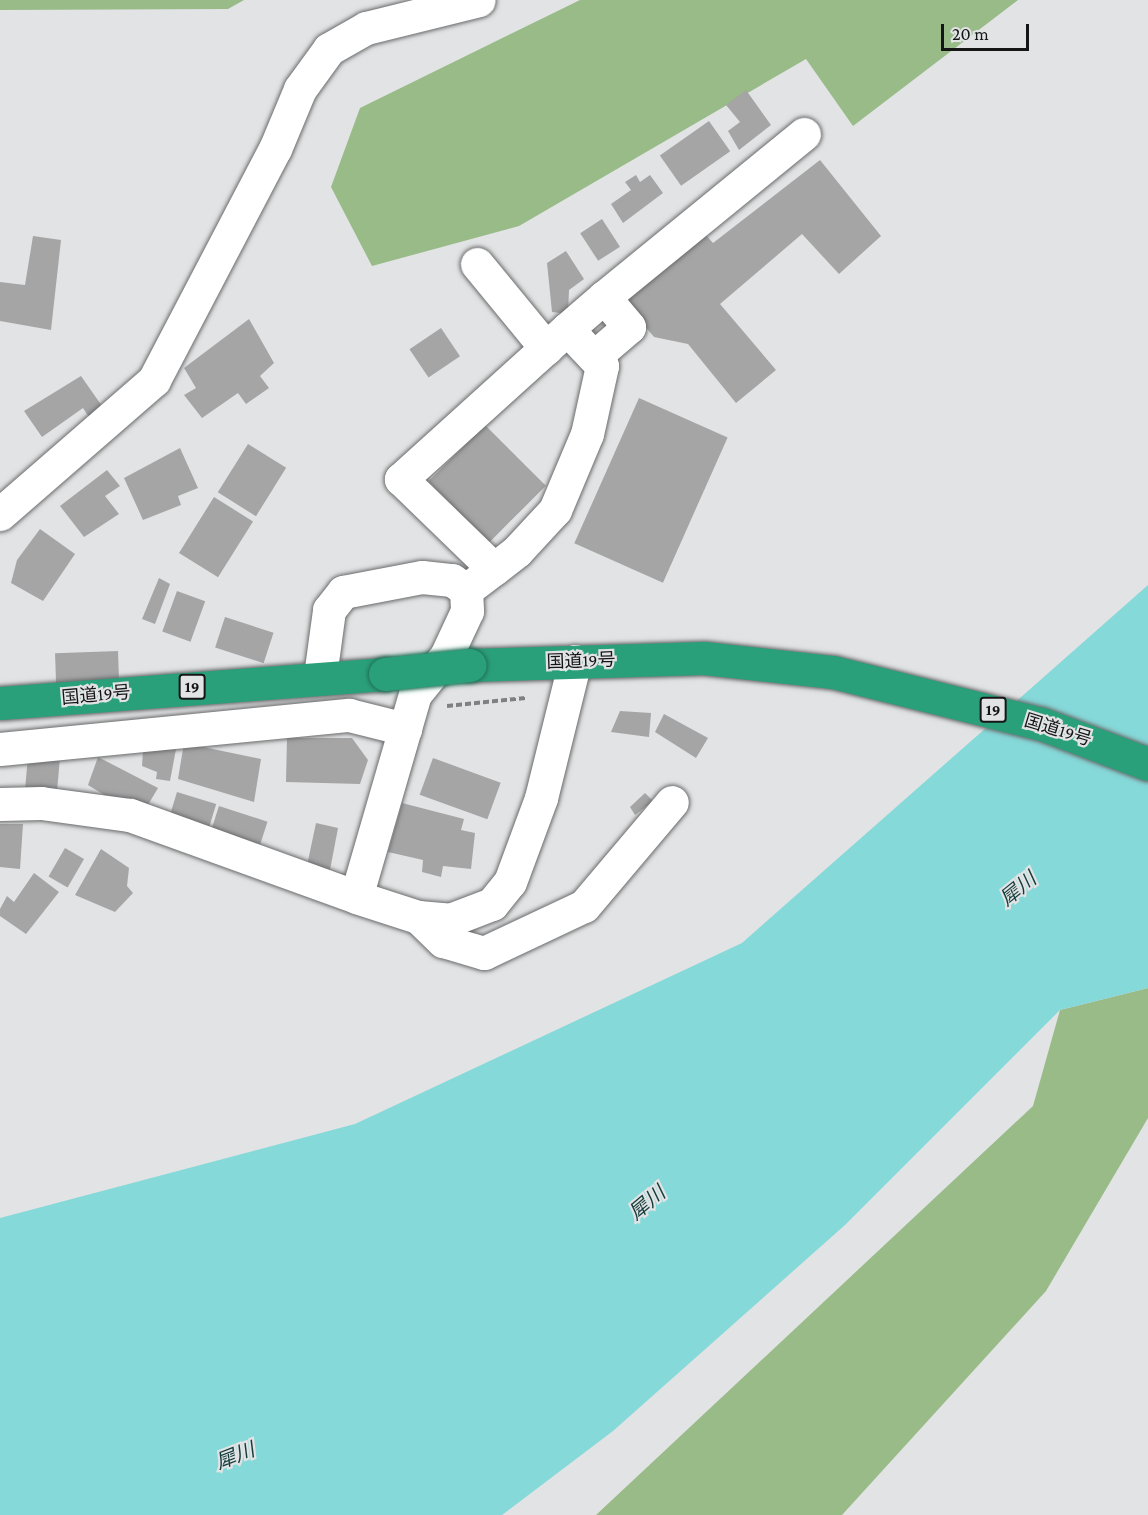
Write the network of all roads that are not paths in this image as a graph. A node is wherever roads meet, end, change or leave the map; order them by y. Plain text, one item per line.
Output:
1 (479, 0) edge
2 (804, 134) dead end
3 (477, 264) dead end
4 (604, 297) junction
5 (557, 338) junction
6 (595, 357) junction
7 (0, 514) edge
8 (494, 568) junction
9 (466, 590) junction
10 (575, 661) junction
11 (320, 676) junction
12 (0, 703) edge
13 (408, 719) junction
14 (0, 749) edge
15 (1148, 764) edge
16 (672, 802) dead end
17 (0, 804) edge
18 (357, 897) junction
19 (418, 917) junction

1 - 7 street
2 - 4 street
3 - 5 street
4 - 5 street
4 - 6 street
5 - 6 street
5 - 8 street
6 - 8 street
8 - 9 street
9 - 11 street
9 - 13 street
10 - 11 highway, 国道19号 / 19, bridge
10 - 15 highway, 国道19号 / 19
10 - 19 street
11 - 12 highway, 国道19号 / 19
13 - 14 street
13 - 18 street
16 - 19 street
17 - 18 street
18 - 19 street

